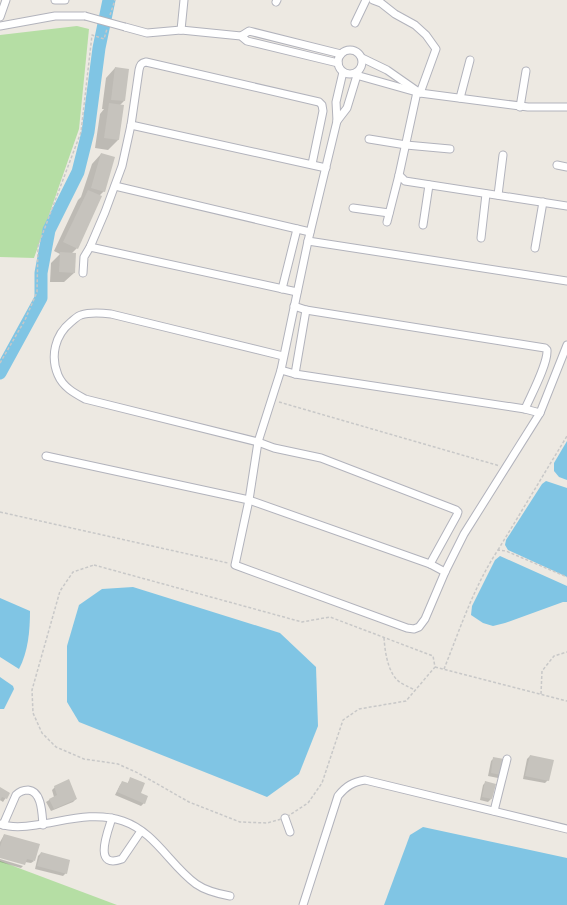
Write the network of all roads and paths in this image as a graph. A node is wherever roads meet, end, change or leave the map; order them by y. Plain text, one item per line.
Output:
1 (6, 0) edge
2 (55, 0) edge
3 (65, 0) edge
4 (184, 0) edge
5 (366, 0) edge
6 (373, 0) edge
7 (0, 17) edge
8 (356, 23) dead end
9 (0, 26) edge
10 (181, 30) junction
11 (241, 36) junction
12 (104, 39) dead end
13 (341, 54) junction
14 (362, 58) junction
15 (470, 60) dead end
16 (338, 63) junction
17 (526, 71) dead end
18 (343, 72) junction
19 (357, 74) junction
20 (419, 93) junction
21 (460, 98) junction
22 (520, 107) junction
23 (567, 107) edge
24 (337, 120) junction
25 (132, 125) junction
26 (369, 140) dead end
27 (406, 145) junction
28 (450, 149) dead end
29 (503, 155) dead end
30 (312, 164) junction
31 (558, 165) dead end
32 (567, 167) edge
33 (326, 168) junction
34 (399, 175) junction
35 (429, 185) junction
36 (115, 186) junction
37 (486, 194) junction
38 (498, 195) junction
39 (543, 202) junction
40 (567, 206) edge
41 (353, 208) dead end
42 (390, 213) junction
43 (387, 222) dead end
44 (423, 225) dead end
45 (296, 229) junction
46 (310, 232) junction
47 (480, 238) dead end
48 (308, 241) junction
49 (90, 247) junction
50 (535, 248) dead end
51 (83, 273) dead end
52 (567, 281) edge
53 (282, 289) junction
54 (297, 292) junction
55 (294, 306) junction
56 (306, 310) junction
57 (567, 345) edge
58 (283, 356) junction
59 (0, 364) edge
60 (281, 370) junction
61 (295, 374) junction
62 (271, 400) junction
63 (525, 408) junction
64 (540, 413) junction
65 (567, 436) edge
66 (258, 442) junction
67 (46, 456) dead end
68 (506, 467) junction
69 (248, 500) junction
70 (0, 512) edge
71 (498, 550) junction
72 (430, 564) junction
73 (235, 565) junction
74 (445, 572) junction
75 (567, 577) edge
76 (384, 637) junction
77 (567, 652) edge
78 (435, 667) junction
79 (444, 669) junction
80 (415, 690) junction
81 (541, 695) junction
82 (567, 701) edge
83 (507, 758) dead end
84 (494, 811) junction
85 (112, 818) junction
86 (286, 818) junction
87 (43, 824) junction
88 (2, 825) edge
89 (567, 829) edge
90 (141, 831) junction
91 (290, 832) dead end
92 (230, 896) dead end
93 (302, 905) edge

1 - 7 street
2 - 3 street
4 - 10 street
5 - 8 street
6 - 20 street
9 - 10 street, bridge
10 - 11 street
11 - 13 street
11 - 16 street
12 - 59 path
13 - 14 street
13 - 16 street
14 - 19 street
14 - 20 street
15 - 21 street
16 - 18 street
17 - 22 street
18 - 19 street
18 - 24 street
19 - 20 street
19 - 24 street
20 - 21 street
20 - 27 street
21 - 22 street
22 - 23 street
24 - 33 street
25 - 30 street
25 - 30 street
25 - 36 street
26 - 27 street
27 - 28 street
27 - 34 street
29 - 38 street
30 - 33 street
31 - 32 street
33 - 46 street
34 - 35 street
34 - 42 street
35 - 37 street
35 - 44 street
36 - 45 street
36 - 49 street
37 - 38 street
37 - 47 street
38 - 39 street
39 - 40 street
39 - 50 street
41 - 42 street
42 - 43 street
45 - 46 street
45 - 53 street
46 - 48 street
48 - 52 street
48 - 54 street
49 - 51 street
49 - 53 street
53 - 54 street
54 - 55 street
55 - 56 street
55 - 58 street
56 - 61 street
56 - 63 street
57 - 64 street
58 - 60 street
58 - 66 street
60 - 61 street
60 - 62 street
61 - 63 street
62 - 66 street
62 - 68 path
63 - 64 street
64 - 68 street
65 - 71 path
66 - 69 street
66 - 72 street
67 - 69 street
68 - 74 street
69 - 72 street
69 - 73 street
70 - 73 path
71 - 75 path
71 - 79 path
72 - 74 street
73 - 74 street
76 - 78 path
76 - 80 path
76 - 86 path
77 - 81 path
78 - 79 path
78 - 80 path
79 - 81 path
80 - 86 path
81 - 82 path
83 - 84 street
84 - 89 street
84 - 93 street
85 - 87 street
85 - 90 street
85 - 90 street
86 - 91 street
87 - 88 street
87 - 88 street
90 - 92 street

